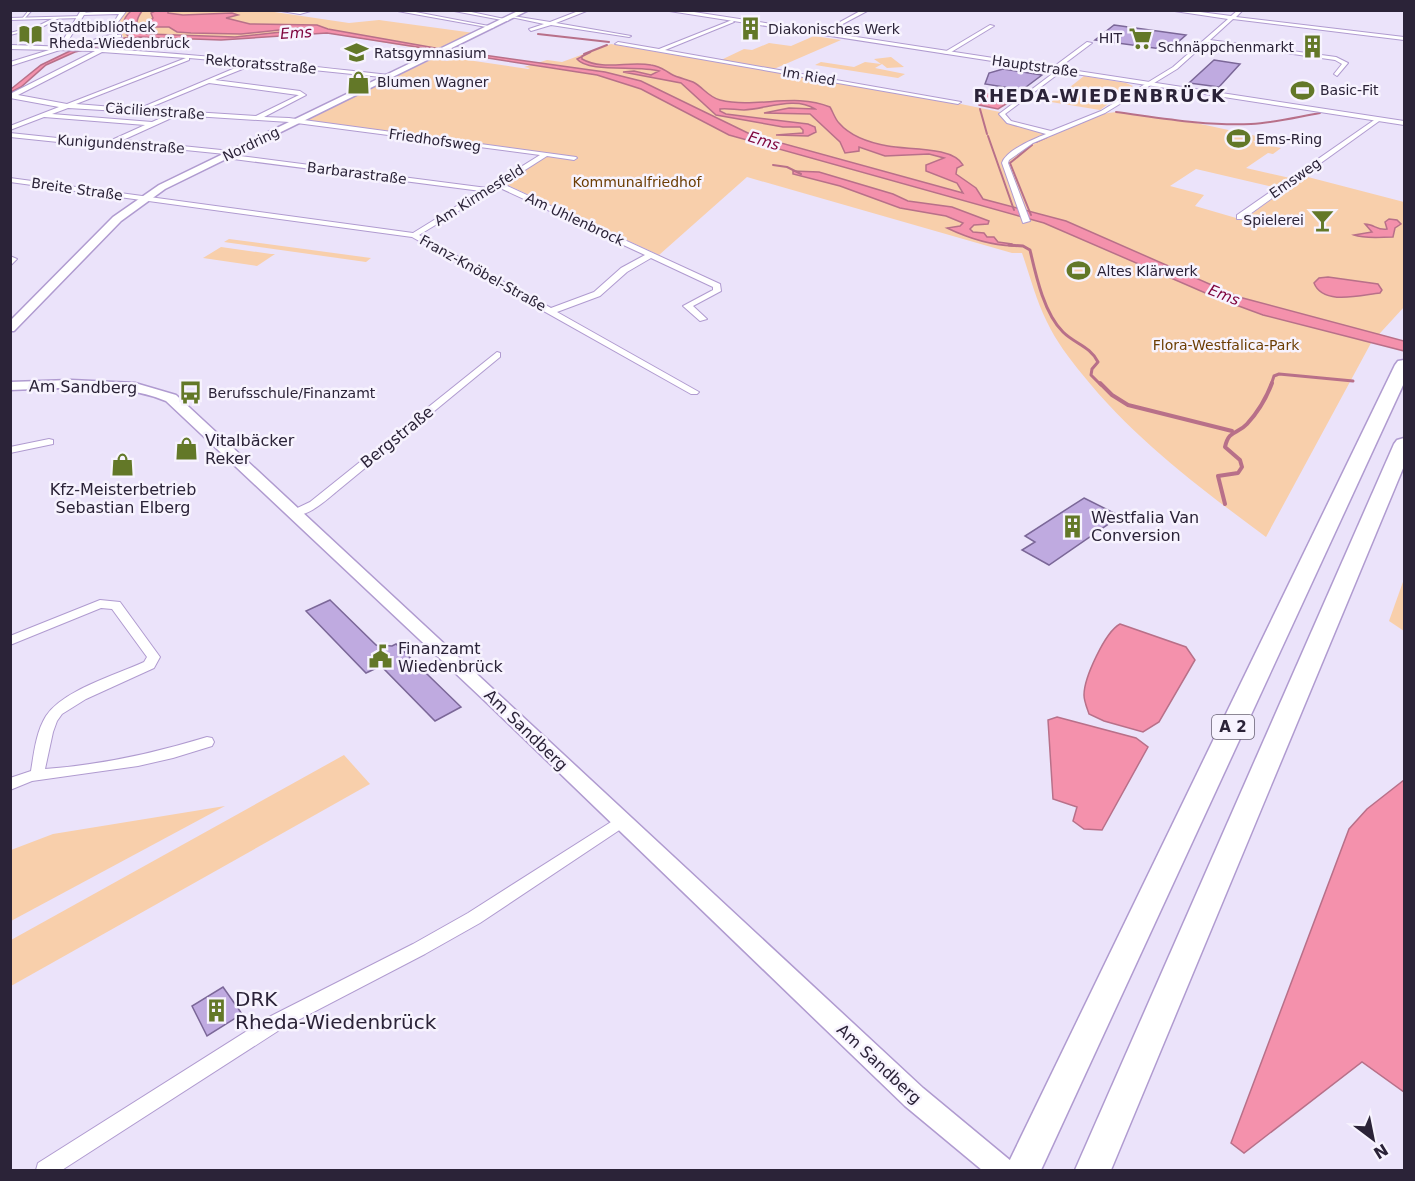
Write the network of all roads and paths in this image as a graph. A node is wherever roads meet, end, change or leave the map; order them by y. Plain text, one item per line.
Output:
1 (31, 10) edge
2 (277, 10) edge
3 (312, 10) edge
4 (394, 10) edge
5 (451, 10) edge
6 (526, 10) edge
7 (587, 10) edge
8 (666, 10) edge
9 (867, 10) edge
10 (1170, 10) edge
11 (1241, 10) edge
12 (58, 11) edge
13 (123, 12) edge
14 (82, 14) edge
15 (54, 17) junction
16 (23, 18) junction
17 (510, 18) junction
18 (1232, 18) junction
19 (10, 19) edge
20 (732, 21) junction
21 (551, 23) junction
22 (992, 26) dead end
23 (492, 27) junction
24 (531, 30) dead end
25 (11, 34) edge
26 (820, 34) junction
27 (628, 36) dead end
28 (39, 39) dead end
29 (1404, 39) edge
30 (1209, 41) junction
31 (1089, 43) dead end
32 (618, 44) dead end
33 (10, 48) edge
34 (33, 48) junction
35 (61, 48) junction
36 (102, 51) junction
37 (659, 51) junction
38 (946, 53) junction
39 (191, 57) junction
40 (10, 62) edge
41 (256, 62) junction
42 (1057, 70) junction
43 (1337, 74) dead end
44 (389, 77) junction
45 (208, 81) junction
46 (1150, 84) junction
47 (12, 96) edge
48 (958, 102) dead end
49 (63, 105) junction
50 (138, 110) junction
51 (178, 113) junction
52 (42, 115) junction
53 (257, 118) junction
54 (1379, 119) junction
55 (297, 121) junction
56 (1404, 123) edge
57 (153, 124) junction
58 (10, 128) edge
59 (1050, 133) junction
60 (10, 135) edge
61 (115, 141) junction
62 (545, 154) junction
63 (228, 155) junction
64 (574, 158) dead end
65 (10, 180) edge
66 (498, 184) junction
67 (489, 190) junction
68 (144, 199) junction
69 (1240, 217) dead end
70 (1026, 222) dead end
71 (414, 235) junction
72 (652, 255) junction
73 (551, 311) junction
74 (703, 319) dead end
75 (10, 328) edge
76 (496, 355) dead end
77 (1404, 365) edge
78 (10, 386) edge
79 (694, 392) dead end
80 (50, 442) dead end
81 (1404, 444) edge
82 (10, 450) edge
83 (295, 513) junction
84 (10, 641) edge
85 (207, 742) dead end
86 (37, 774) junction
87 (10, 784) edge
88 (622, 821) junction
89 (45, 1170) edge
90 (1002, 1170) edge
91 (1023, 1170) edge
92 (1093, 1170) edge

1 - 16 street
2 - 3 street
4 - 23 street
5 - 17 street
6 - 17 main road, Nordring
7 - 21 street
8 - 20 street, Hauptstraße
9 - 26 street
10 - 18 street
11 - 18 street
12 - 15 street
13 - 14 street
13 - 35 street
14 - 15 street
14 - 35 street
15 - 16 street
15 - 25 street
16 - 19 street
17 - 21 street
17 - 23 main road, Nordring
18 - 29 street
18 - 30 street
20 - 26 street, Hauptstraße
20 - 37 street
21 - 24 street
21 - 27 street
22 - 38 street
23 - 44 main road, Nordring
26 - 38 street, Hauptstraße
28 - 34 street
30 - 43 street
30 - 46 street
31 - 42 street
32 - 37 street, Im Ried
33 - 34 street
34 - 35 street
35 - 36 street, Rektoratsstraße
35 - 40 street
36 - 39 street, Rektoratsstraße
36 - 47 street
37 - 48 street, Im Ried
38 - 42 street, Hauptstraße
39 - 41 street, Rektoratsstraße
39 - 49 street
41 - 44 street, Rektoratsstraße
41 - 45 street
42 - 46 street, Hauptstraße
42 - 59 street
44 - 55 main road, Nordring
45 - 50 street
45 - 53 street
46 - 54 street, Hauptstraße
46 - 59 street
47 - 49 street, Cäcilienstraße
49 - 50 street, Cäcilienstraße
49 - 52 street
50 - 51 street, Cäcilienstraße
51 - 53 street, Cäcilienstraße
51 - 57 street
52 - 57 street
52 - 58 street
53 - 55 street, Cäcilienstraße
54 - 56 street, Hauptstraße
54 - 69 street, Emsweg
55 - 62 street, Friedhofsweg
55 - 63 main road, Nordring
57 - 61 street
59 - 70 street
60 - 61 street, Kunigundenstraße
61 - 63 street, Kunigundenstraße
62 - 64 street, Friedhofsweg
62 - 66 street, Am Kirmesfeld
63 - 67 street, Barbarastraße
63 - 68 main road, Nordring
65 - 68 street, Breite Straße
66 - 67 street, Am Kirmesfeld
66 - 72 street, Am Uhlenbrock
67 - 71 street, Am Kirmesfeld
68 - 71 street, Franz-Knöbel-Straße
68 - 75 main road, Nordring
71 - 73 street, Franz-Knöbel-Straße
72 - 73 street, Am Uhlenbrock
72 - 74 street, Am Uhlenbrock
73 - 79 street, Franz-Knöbel-Straße
76 - 83 street, Bergstraße
77 - 91 highway, A 2
78 - 83 main road, Am Sandberg
80 - 82 street
81 - 92 highway, A 2
83 - 88 main road, Am Sandberg
84 - 86 street
85 - 86 street
86 - 87 street
88 - 89 street
88 - 90 main road, Am Sandberg

